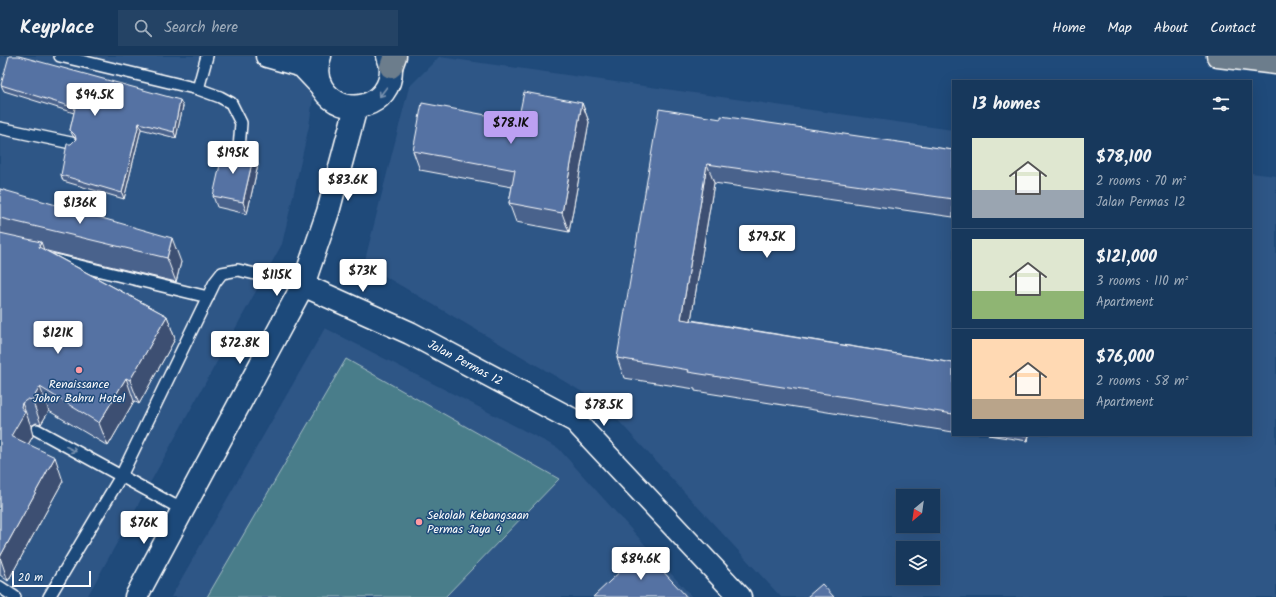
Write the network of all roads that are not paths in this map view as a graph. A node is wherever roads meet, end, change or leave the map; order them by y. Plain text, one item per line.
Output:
1 (60, 56) edge
2 (207, 56) edge
3 (267, 56) edge
4 (320, 56) edge
5 (1218, 56) edge
6 (391, 60) edge
7 (1276, 64) edge
8 (320, 85) junction
9 (198, 89) junction
10 (356, 107) junction
11 (0, 128) edge
12 (71, 143) edge
13 (238, 149) edge
14 (46, 258) edge
15 (303, 285) junction
16 (208, 297) junction
17 (37, 430) dead end
18 (121, 476) junction
19 (182, 510) junction
20 (0, 587) edge
21 (15, 597) edge
22 (49, 597) edge
23 (136, 597) edge
24 (740, 597) edge

1 - 9 lane
2 - 9 lane
3 - 8 street
4 - 8 street
5 - 7 highway
6 -> 10 street
8 - 10 street
9 - 13 lane
10 - 15 street
11 - 12 lane
14 - 16 lane
15 - 16 lane
15 - 19 street
15 - 24 street, Jalan Permas 12
16 - 18 lane
17 -> 18 lane
18 - 19 lane
18 - 22 lane
19 - 23 street
20 - 21 lane

